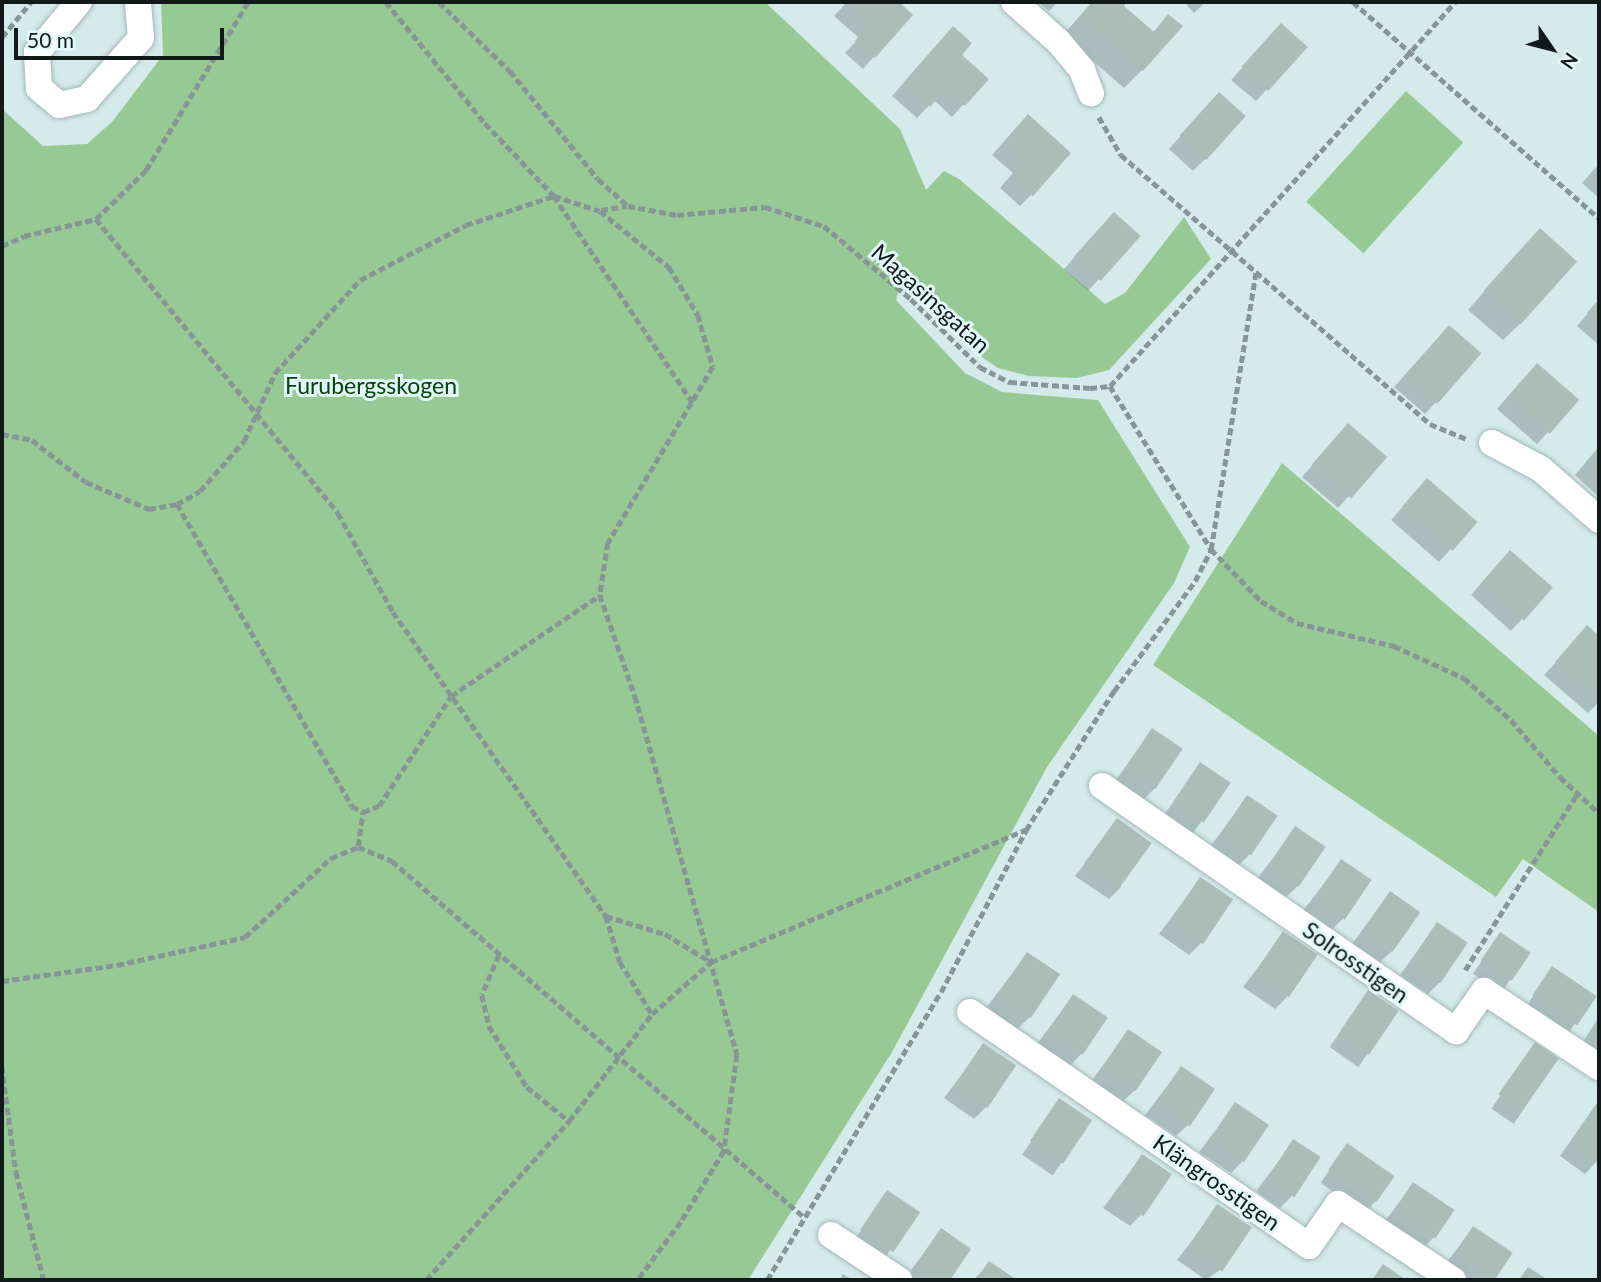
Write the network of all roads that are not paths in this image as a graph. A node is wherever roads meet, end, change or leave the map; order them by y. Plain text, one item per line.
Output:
1 (79, 2) edge
2 (138, 2) edge
3 (1014, 2) edge
4 (1091, 93) road end
5 (1492, 443) road end
6 (1599, 520) edge
7 (1102, 786) dead end
8 (970, 1012) dead end
9 (1599, 1068) edge
10 (831, 1235) dead end
11 (899, 1280) edge
12 (1453, 1280) edge

1 - 2 street
3 - 4 street
5 - 6 street
7 - 9 street, Solrosstigen
8 - 12 street, Klängrosstigen
10 - 11 street

